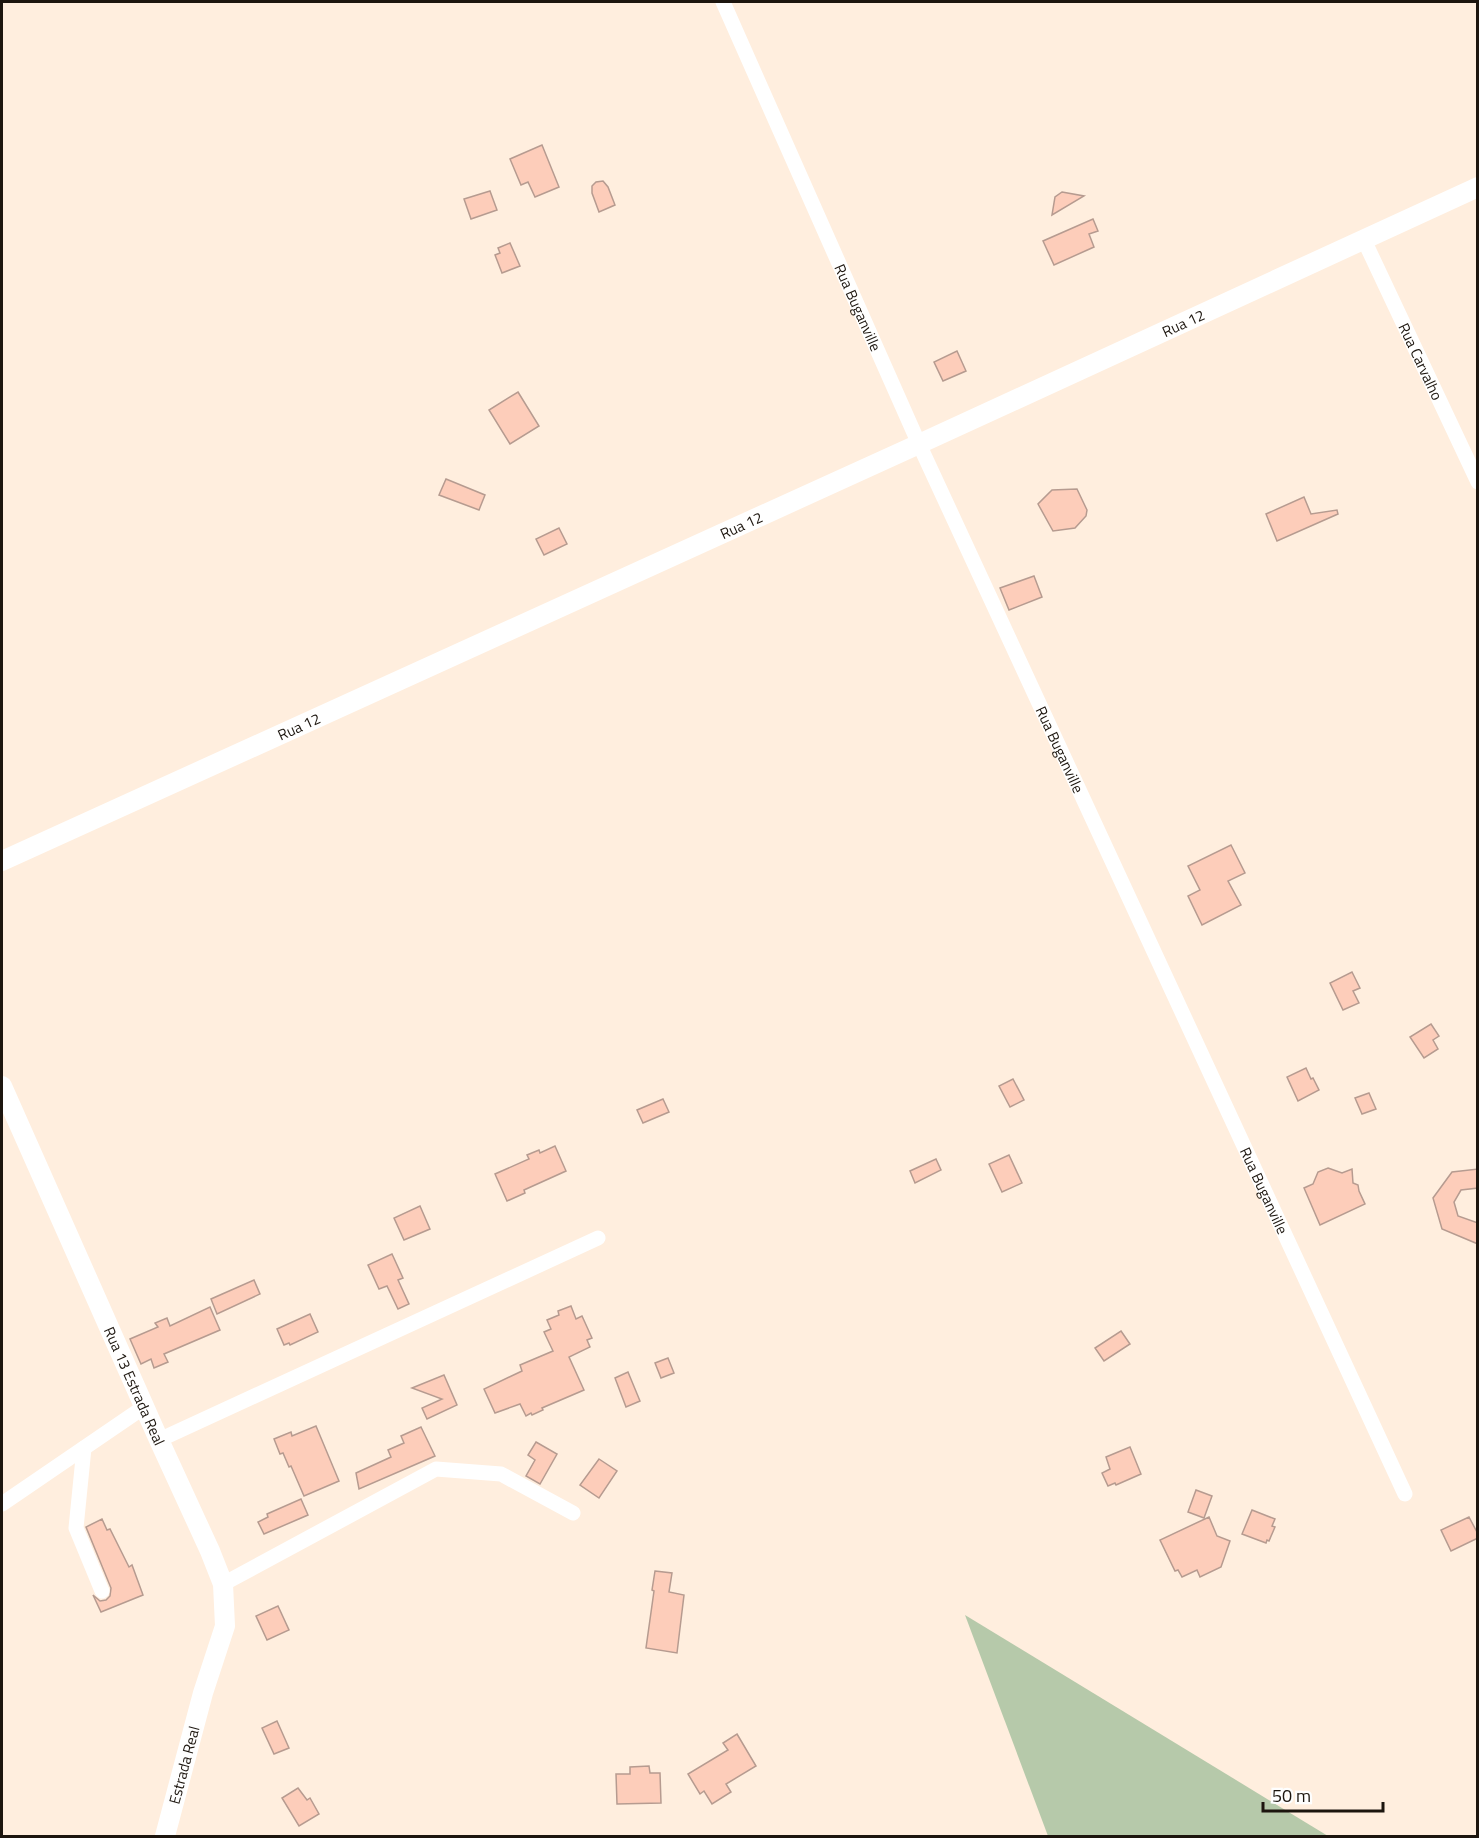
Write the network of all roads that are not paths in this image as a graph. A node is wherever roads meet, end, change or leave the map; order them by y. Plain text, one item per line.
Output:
1 (723, 2) edge
2 (1478, 188) edge
3 (1364, 240) junction
4 (919, 444) junction
5 (1478, 482) edge
6 (2, 861) edge
7 (2, 1086) edge
8 (598, 1238) dead end
9 (144, 1407) junction
10 (159, 1440) junction
11 (84, 1448) junction
12 (1405, 1494) dead end
13 (2, 1504) edge
14 (573, 1513) dead end
15 (223, 1584) junction
16 (102, 1592) dead end
17 (203, 1693) joint
18 (165, 1836) edge

1 - 4 street, Rua Buganville
2 - 3 street, Rua 12
3 - 4 street, Rua 12
3 - 5 street, Rua Carvalho
4 - 6 street, Rua 12
4 - 12 street, Rua Buganville
7 - 9 street, Rua 13 Estrada Real
8 - 10 street
9 - 10 street, Rua 13 Estrada Real
9 - 11 street
10 - 15 street, Rua 13 Estrada Real
11 - 13 street
11 - 16 street
14 - 15 street
15 - 17 street, Rua 13 Estrada Real
17 - 18 street, Estrada Real

